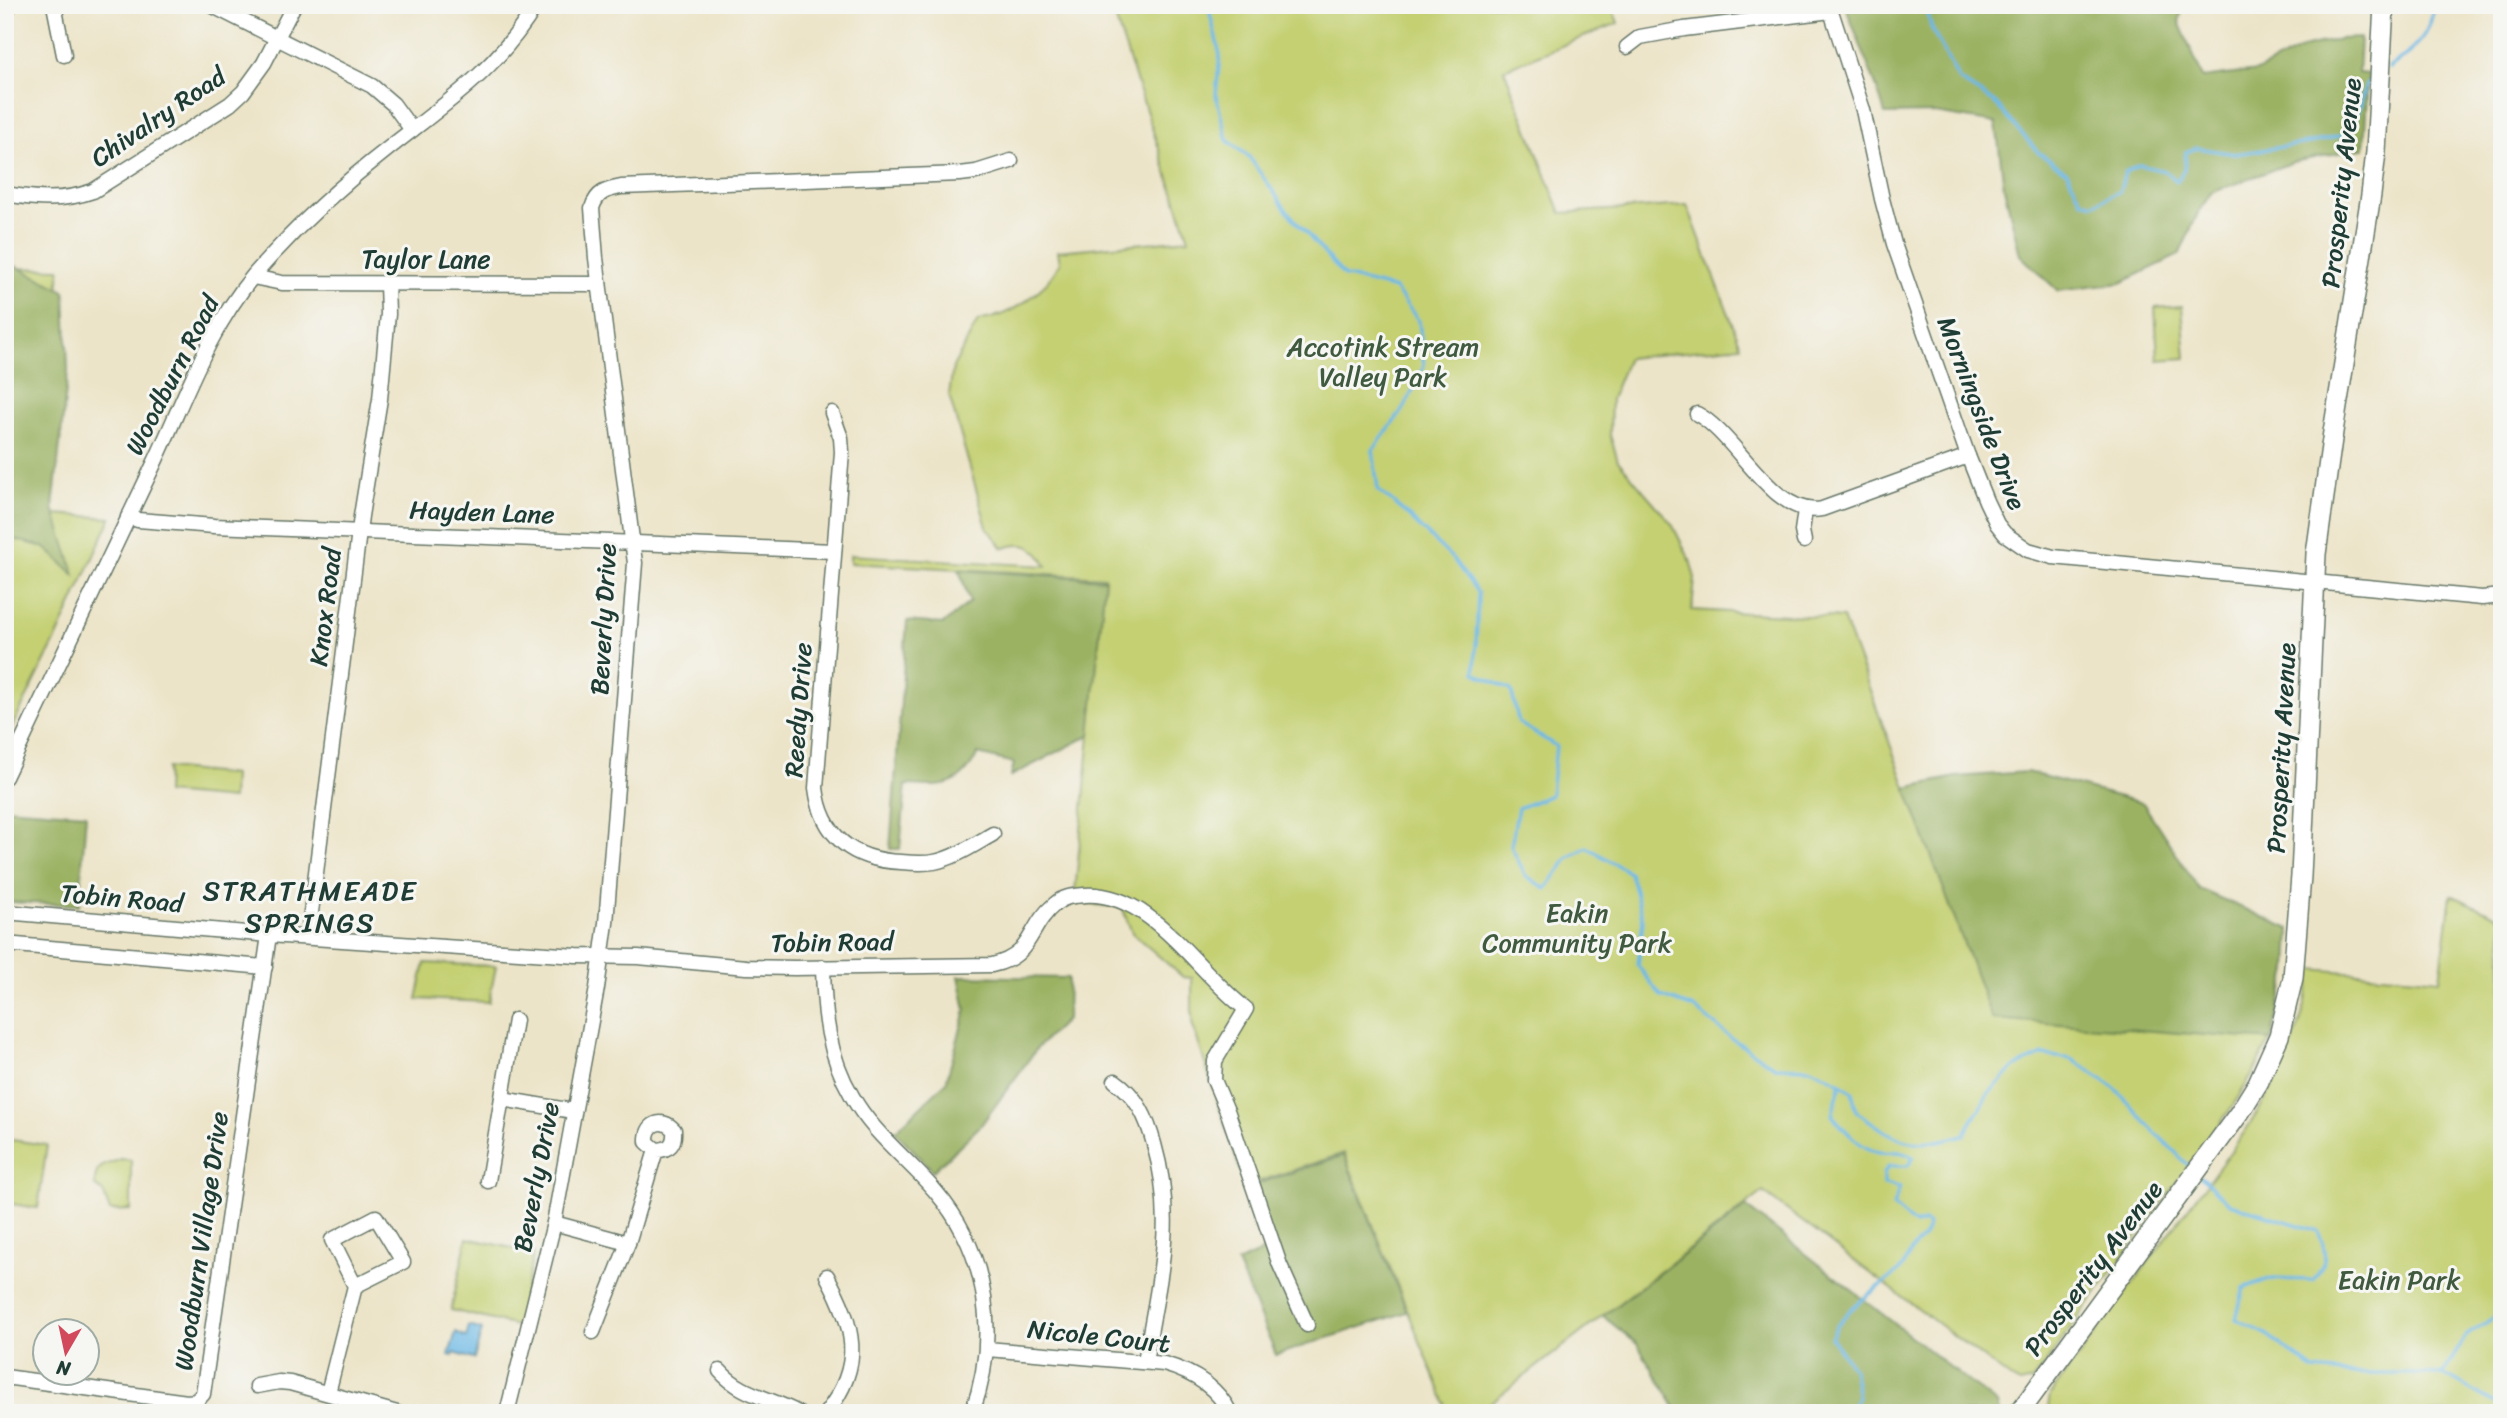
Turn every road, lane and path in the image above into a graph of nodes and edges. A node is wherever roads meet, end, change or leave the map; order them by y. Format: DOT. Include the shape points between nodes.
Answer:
graph roads {
  1 [pos="11,5"];
  2 [pos="54,5"];
  3 [pos="211,5"];
  4 [pos="294,5"];
  5 [pos="536,5"];
  6 [pos="2384,5"];
  7 [pos="5,6"];
  8 [pos="1830,8"];
  9 [pos="277,38"];
  10 [pos="1627,47"];
  11 [pos="64,55"];
  12 [pos="412,130"];
  13 [pos="1011,161"];
  14 [pos="5,194"];
  15 [pos="253,276"];
  16 [pos="387,283"];
  17 [pos="599,284"];
  18 [pos="832,413"];
  19 [pos="1697,414"];
  20 [pos="1968,456"];
  21 [pos="1805,510"];
  22 [pos="128,517"];
  23 [pos="359,531"];
  24 [pos="1804,541"];
  25 [pos="634,542"];
  26 [pos="834,551"];
  27 [pos="2313,583"];
  28 [pos="2502,596"];
  29 [pos="5,777"];
  30 [pos="993,834"];
  31 [pos="5,912"];
  32 [pos="269,935"];
  33 [pos="308,936"];
  34 [pos="5,944"];
  35 [pos="601,957"];
  36 [pos="265,967"];
  37 [pos="823,967"];
  38 [pos="515,1020"];
  39 [pos="1115,1082"];
  40 [pos="502,1100"];
  41 [pos="573,1111"];
  42 [pos="656,1150"];
  43 [pos="488,1181"];
  44 [pos="554,1223"];
  45 [pos="628,1243"];
  46 [pos="827,1276"];
  47 [pos="355,1286"];
  48 [pos="1307,1325"];
  49 [pos="593,1332"];
  50 [pos="987,1349"];
  51 [pos="1145,1362"];
  52 [pos="720,1371"];
  53 [pos="5,1377"];
  54 [pos="257,1386"];
  55 [pos="328,1394"];
  56 [pos="375,1410"];
  57 [pos="397,1413"];
  58 [pos="507,1413"];
  59 [pos="798,1413"];
  60 [pos="826,1413"];
  61 [pos="972,1413"];
  62 [pos="1230,1413"];
  63 [pos="2019,1413"];
  1 -- 7 [label="street"];
  2 -- 11 [label="street"];
  3 -- 9 [label="street"];
  4 -- 9 [label="street, Chivalry Road"];
  5 -- 12 [label="street, Woodburn Road" via="483,72"];
  6 -- 27 [label="main road, Prosperity Avenue" via="2371,195"];
  8 -- 10 [label="street" via="1640,37"];
  8 -- 20 [label="street, Morningside Drive" via="1863,110 1894,244"];
  9 -- 12 [label="street" via="372,86"];
  9 -- 14 [label="street, Chivalry Road" via="254,79 230,104 101,186 61,199"];
  12 -- 15 [label="street, Woodburn Road" via="318,210"];
  13 -- 17 [label="street, Beverly Drive" via="960,174 595,191 592,208"];
  15 -- 16 [label="street, Taylor Lane" via="282,283"];
  15 -- 22 [label="street, Woodburn Road" via="207,348"];
  16 -- 17 [label="street, Taylor Lane"];
  16 -- 23 [label="street, Knox Road" via="380,399"];
  17 -- 25 [label="street, Beverly Drive"];
  18 -- 26 [label="street, Reedy Drive" via="842,452"];
  19 -- 21 [label="street" via="1781,496"];
  20 -- 21 [label="street" via="1822,509"];
  20 -- 27 [label="street, Morningside Drive" via="1997,524 2028,550 2106,564"];
  21 -- 24 [label="street"];
  22 -- 23 [label="street, Hayden Lane" via="202,525"];
  22 -- 29 [label="street, Woodburn Road"];
  23 -- 25 [label="street, Hayden Lane"];
  23 -- 33 [label="street, Knox Road"];
  25 -- 26 [label="street, Hayden Lane"];
  25 -- 35 [label="street, Beverly Drive"];
  26 -- 30 [label="street, Reedy Drive" via="816,788 822,815 845,845 888,862 947,859"];
  27 -- 28 [label="street, Morningside Drive"];
  27 -- 63 [label="main road, Prosperity Avenue" via="2301,876 2293,978 2280,1036 2240,1112"];
  31 -- 32 [label="street, Tobin Road"];
  32 -- 33 [label="street, Tobin Road"];
  32 -- 36 [label="street, Woodburn Village Drive"];
  33 -- 35 [label="street, Tobin Road"];
  34 -- 36 [label="street"];
  35 -- 37 [label="street, Tobin Road"];
  35 -- 41 [label="street, Beverly Drive"];
  36 -- 53 [label="street, Woodburn Village Drive" via="203,1394 187,1402"];
  37 -- 48 [label="street, Tobin Road" via="992,965 1017,955 1060,899 1090,895 1140,909 1246,1009 1215,1061 1214,1080 1280,1265"];
  37 -- 50 [label="street" via="827,1031 841,1075 862,1113 937,1193 963,1233 985,1299"];
  38 -- 40 [label="street"];
  39 -- 51 [label="street" via="1141,1109 1164,1187 1166,1241"];
  40 -- 41 [label="street"];
  40 -- 43 [label="street"];
  41 -- 44 [label="street, Beverly Drive"];
  42 -- 45 [label="street"];
  44 -- 45 [label="street"];
  44 -- 58 [label="street, Beverly Drive"];
  45 -- 49 [label="street"];
  46 -- 60 [label="street" via="849,1322 852,1354 844,1387"];
  47 -- 47 [label="street" via="332,1240 376,1217 403,1262"];
  47 -- 55 [label="street"];
  50 -- 51 [label="street, Nicole Court"];
  50 -- 61 [label="street"];
  51 -- 62 [label="street, Nicole Court" via="1195,1376 1218,1394"];
  52 -- 59 [label="street" via="746,1392"];
  54 -- 55 [label="street" via="279,1382"];
  55 -- 56 [label="street"];
  56 -- 57 [label="street"];
}
